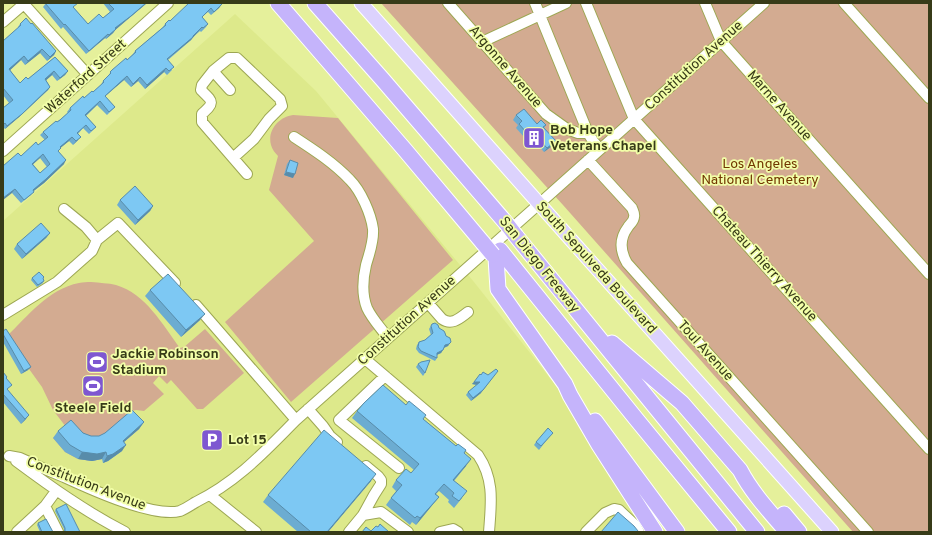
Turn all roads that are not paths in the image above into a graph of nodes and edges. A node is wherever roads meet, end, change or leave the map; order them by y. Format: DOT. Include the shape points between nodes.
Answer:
graph roads {
  1 [pos="24,3"];
  2 [pos="168,3"];
  3 [pos="278,3"];
  4 [pos="290,3"];
  5 [pos="315,3"];
  6 [pos="361,3"];
  7 [pos="448,3"];
  8 [pos="535,3"];
  9 [pos="566,3"];
  10 [pos="586,3"];
  11 [pos="704,3"];
  12 [pos="844,3"];
  13 [pos="761,4"];
  14 [pos="540,15"];
  15 [pos="3,22"];
  16 [pos="482,42"];
  17 [pos="721,42"];
  18 [pos="213,71"];
  19 [pos="88,75"];
  20 [pos="230,90"];
  21 [pos="929,98"];
  22 [pos="634,119"];
  23 [pos="588,133"];
  24 [pos="294,137"];
  25 [pos="3,150"];
  26 [pos="600,150"];
  27 [pos="233,158"];
  28 [pos="588,160"];
  29 [pos="247,174"];
  30 [pos="539,204"];
  31 [pos="64,209"];
  32 [pos="97,240"];
  33 [pos="486,240"];
  34 [pos="496,254"];
  35 [pos="929,274"];
  36 [pos="179,287"];
  37 [pos="190,299"];
  38 [pos="428,303"];
  39 [pos="468,312"];
  40 [pos="3,314"];
  41 [pos="580,316"];
  42 [pos="388,338"];
  43 [pos="365,359"];
  44 [pos="385,376"];
  45 [pos="565,384"];
  46 [pos="308,409"];
  47 [pos="296,420"];
  48 [pos="342,446"];
  49 [pos="929,449"];
  50 [pos="6,455"];
  51 [pos="360,461"];
  52 [pos="399,468"];
  53 [pos="48,470"];
  54 [pos="740,470"];
  55 [pos="43,481"];
  56 [pos="56,491"];
  57 [pos="210,495"];
  58 [pos="45,506"];
  59 [pos="363,515"];
  60 [pos="17,532"];
  61 [pos="58,532"];
  62 [pos="125,532"];
  63 [pos="256,532"];
  64 [pos="349,532"];
  65 [pos="408,532"];
  66 [pos="440,532"];
  67 [pos="458,532"];
  68 [pos="489,532"];
  69 [pos="586,532"];
  70 [pos="639,532"];
  71 [pos="655,532"];
  72 [pos="677,532"];
  73 [pos="718,532"];
  74 [pos="729,532"];
  75 [pos="757,532"];
  76 [pos="787,532"];
  77 [pos="799,532"];
  78 [pos="832,532"];
  79 [pos="868,532"];
  1 -- 15 [label="street"];
  1 -- 19 [label="street"];
  2 -- 19 [label="street, Waterford Street"];
  3 -- 33 [label="highway, San Diego Freeway"];
  4 -- 33 [label="highway" via="467,209"];
  5 -- 41 [label="highway, San Diego Freeway, bridge" via="506,223"];
  6 -- 30 [label="main road, South Sepulveda Boulevard"];
  7 -- 16 [label="street, Argonne Avenue"];
  8 -- 14 [label="street"];
  9 -- 14 [label="street"];
  10 -- 22 [label="street, Chateau Thierry Avenue"];
  11 -- 17 [label="street, Marne Avenue"];
  12 -- 21 [label="street"];
  13 -- 17 [label="street, Constitution Avenue"];
  14 -- 16 [label="street"];
  14 -- 23 [label="street"];
  16 -- 23 [label="street, Argonne Avenue" via="546,114 578,133"];
  17 -- 22 [label="street, Constitution Avenue"];
  17 -- 35 [label="street, Marne Avenue"];
  18 -- 20 [label="street"];
  18 -- 27 [label="street" via="202,85 201,90 211,100 211,104 202,114 202,122"];
  18 -- 27 [label="street" via="229,58 237,58 280,100 282,106 254,139"];
  19 -- 25 [label="street, Waterford Street"];
  22 -- 26 [label="street, Constitution Avenue"];
  22 -- 49 [label="street, Chateau Thierry Avenue"];
  23 -- 26 [label="street"];
  24 -- 42 [label="street" via="317,152 351,181 367,208 373,230 364,282 366,303 369,312"];
  26 -- 28 [label="street, Constitution Avenue"];
  27 -- 29 [label="street"];
  28 -- 30 [label="street, Constitution Avenue"];
  28 -- 79 [label="street, Toul Avenue" via="634,212 634,218 622,240 621,249 627,263"];
  30 -- 38 [label="street, Constitution Avenue"];
  30 -- 78 [label="main road, South Sepulveda Boulevard"];
  31 -- 32 [label="street"];
  32 -- 36 [label="street" via="118,223"];
  32 -- 40 [label="street" via="92,251 57,282"];
  33 -- 34 [label="highway, San Diego Freeway, bridge"];
  34 -- 45 [label="highway" via="498,289"];
  34 -- 73 [label="highway, San Diego Freeway"];
  34 -- 74 [label="highway"];
  37 -- 47 [label="street"];
  38 -- 39 [label="street" via="445,321 456,321"];
  38 -- 42 [label="street, Constitution Avenue"];
  41 -- 54 [label="highway" via="682,403"];
  41 -- 75 [label="highway, San Diego Freeway"];
  42 -- 43 [label="street, Constitution Avenue"];
  43 -- 44 [label="street"];
  43 -- 46 [label="street, Constitution Avenue"];
  44 -- 52 [label="street" via="339,420"];
  44 -- 68 [label="street" via="484,464 492,498"];
  45 -- 71 [label="highway"];
  45 -- 72 [label="highway" via="574,392"];
  46 -- 47 [label="street, Constitution Avenue"];
  46 -- 48 [label="street" via="330,436"];
  47 -- 57 [label="street, Constitution Avenue" via="246,469"];
  50 -- 53 [label="street, Constitution Avenue"];
  50 -- 55 [label="street"];
  51 -- 59 [label="street" via="381,480"];
  53 -- 55 [label="street"];
  53 -- 57 [label="street, Constitution Avenue" via="102,494 150,510 180,511"];
  54 -- 76 [label="highway" via="757,496"];
  54 -- 77 [label="highway" via="750,477"];
  55 -- 56 [label="street"];
  56 -- 58 [label="street"];
  56 -- 62 [label="street"];
  57 -- 63 [label="street"];
  58 -- 60 [label="street"];
  58 -- 61 [label="street"];
  59 -- 64 [label="street"];
  59 -- 65 [label="street" via="381,512"];
  66 -- 67 [label="street" via="453,529"];
  69 -- 70 [label="street" via="614,509 619,510"];
}
